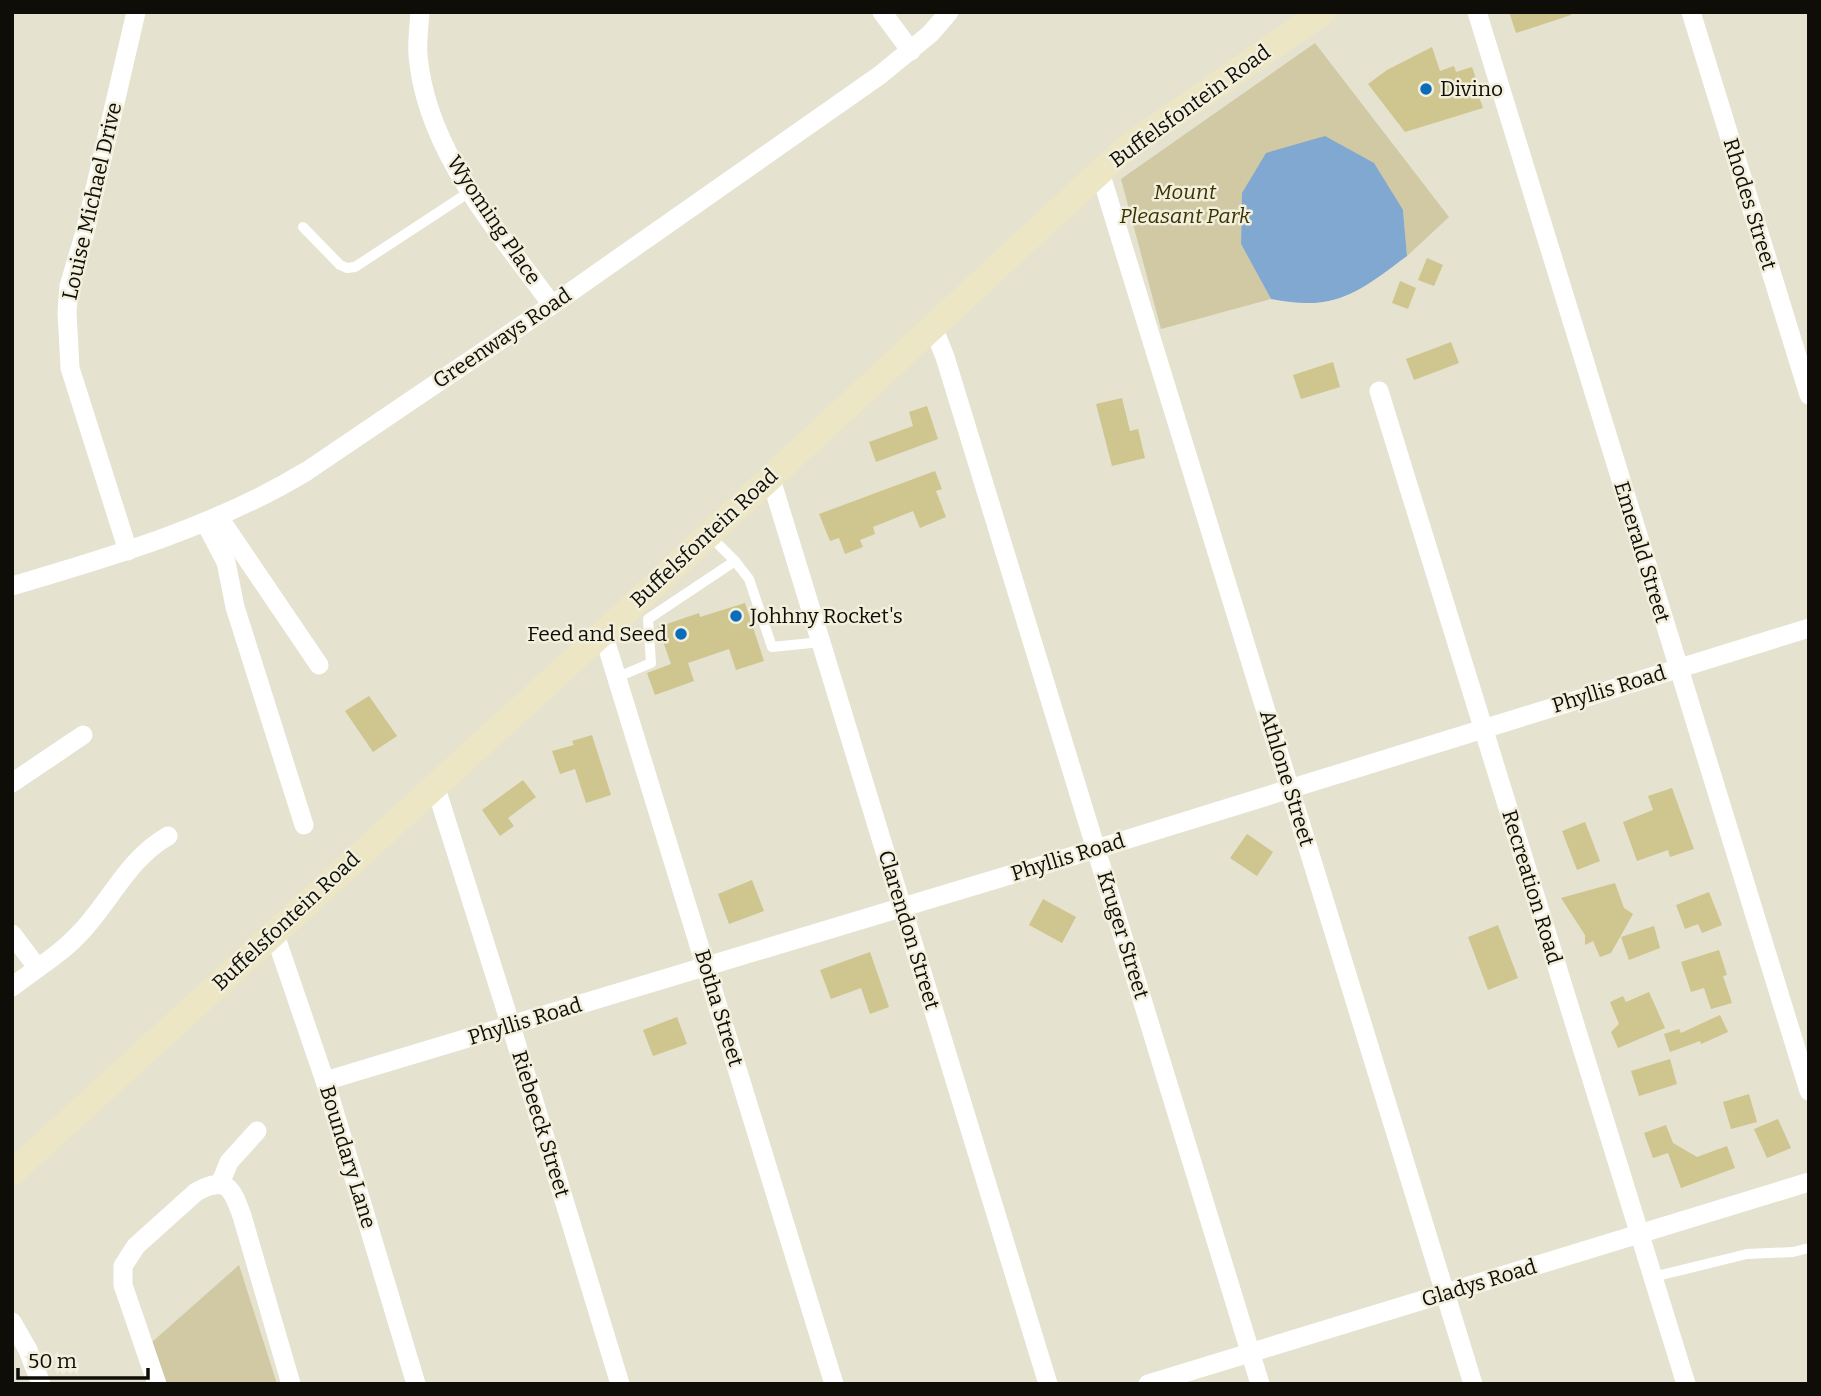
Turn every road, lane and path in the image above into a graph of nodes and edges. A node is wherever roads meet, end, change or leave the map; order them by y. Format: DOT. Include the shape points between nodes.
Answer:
graph roads {
  1 [pos="136,12"];
  2 [pos="420,12"];
  3 [pos="882,12"];
  4 [pos="949,12"];
  5 [pos="1322,12"];
  6 [pos="1476,12"];
  7 [pos="1690,12"];
  8 [pos="911,51"];
  9 [pos="1100,172"];
  10 [pos="471,191"];
  11 [pos="303,227"];
  12 [pos="552,304"];
  13 [pos="933,327"];
  14 [pos="1379,391"];
  15 [pos="1809,395"];
  16 [pos="770,476"];
  17 [pos="212,519"];
  18 [pos="708,534"];
  19 [pos="128,551"];
  20 [pos="735,561"];
  21 [pos="12,586"];
  22 [pos="1809,628"];
  23 [pos="603,633"];
  24 [pos="821,642"];
  25 [pos="319,665"];
  26 [pos="1678,667"];
  27 [pos="618,677"];
  28 [pos="1483,727"];
  29 [pos="83,735"];
  30 [pos="12,783"];
  31 [pos="435,785"];
  32 [pos="1291,789"];
  33 [pos="304,825"];
  34 [pos="168,836"];
  35 [pos="1096,849"];
  36 [pos="902,906"];
  37 [pos="274,932"];
  38 [pos="12,934"];
  39 [pos="37,967"];
  40 [pos="706,967"];
  41 [pos="12,986"];
  42 [pos="511,1026"];
  43 [pos="325,1081"];
  44 [pos="1809,1091"];
  45 [pos="257,1131"];
  46 [pos="12,1173"];
  47 [pos="1809,1182"];
  48 [pos="220,1184"];
  49 [pos="1640,1234"];
  50 [pos="1809,1248"];
  51 [pos="1653,1276"];
  52 [pos="1446,1293"];
  53 [pos="12,1322"];
  54 [pos="1250,1352"];
  55 [pos="41,1384"];
  56 [pos="157,1384"];
  57 [pos="292,1384"];
  58 [pos="416,1384"];
  59 [pos="620,1384"];
  60 [pos="834,1384"];
  61 [pos="1048,1384"];
  62 [pos="1148,1384"];
  63 [pos="1260,1384"];
  64 [pos="1473,1384"];
  65 [pos="1686,1384"];
  1 -- 19 [label="street, Louise Michael Drive" via="69,286 67,312 71,368"];
  2 -- 10 [label="street, Wyoming Place" via="418,54 425,97 438,134"];
  3 -- 8 [label="street"];
  4 -- 8 [label="street, Greenways Road"];
  5 -- 9 [label="main road, Buffelsfontein Road" via="1133,143"];
  6 -- 26 [label="street, Emerald Street"];
  7 -- 15 [label="street, Rhodes Street"];
  8 -- 12 [label="street, Greenways Road"];
  9 -- 13 [label="main road, Buffelsfontein Road"];
  9 -- 32 [label="street, Athlone Street"];
  10 -- 11 [label="lane" via="355,267 340,265"];
  10 -- 12 [label="street, Wyoming Place"];
  12 -- 17 [label="street, Greenways Road" via="307,471"];
  13 -- 16 [label="main road, Buffelsfontein Road"];
  13 -- 35 [label="street, Kruger Street"];
  14 -- 28 [label="street, Recreation Road"];
  16 -- 18 [label="main road, Buffelsfontein Road"];
  16 -- 24 [label="street, Clarendon Street"];
  17 -- 19 [label="street, Greenways Road"];
  17 -- 25 [label="street"];
  17 -- 33 [label="street"];
  18 -- 20 [label="lane"];
  18 -- 23 [label="main road, Buffelsfontein Road"];
  19 -- 21 [label="street, Greenways Road"];
  20 -- 24 [label="lane" via="749,579 772,648"];
  20 -- 27 [label="lane" via="648,619 651,663"];
  22 -- 26 [label="street, Phyllis Road"];
  23 -- 27 [label="street, Botha Street"];
  23 -- 31 [label="main road, Buffelsfontein Road"];
  24 -- 36 [label="street, Clarendon Street"];
  26 -- 28 [label="street, Phyllis Road"];
  26 -- 44 [label="street, Emerald Street"];
  27 -- 40 [label="street, Botha Street"];
  28 -- 32 [label="street, Phyllis Road"];
  28 -- 49 [label="street, Recreation Road"];
  29 -- 30 [label="street"];
  31 -- 37 [label="main road, Buffelsfontein Road"];
  31 -- 42 [label="street, Riebeeck Street"];
  32 -- 35 [label="street, Phyllis Road"];
  32 -- 52 [label="street, Athlone Street"];
  34 -- 39 [label="street" via="140,856 76,937"];
  35 -- 36 [label="street, Phyllis Road"];
  35 -- 54 [label="street, Kruger Street"];
  36 -- 40 [label="street, Phyllis Road"];
  36 -- 61 [label="street, Clarendon Street"];
  37 -- 43 [label="street, Boundary Lane"];
  37 -- 46 [label="main road, Buffelsfontein Road"];
  38 -- 39 [label="street"];
  39 -- 41 [label="street"];
  40 -- 42 [label="street, Phyllis Road"];
  40 -- 60 [label="street, Botha Street"];
  42 -- 43 [label="street, Phyllis Road"];
  42 -- 59 [label="street, Riebeeck Street"];
  43 -- 58 [label="street, Boundary Lane"];
  45 -- 48 [label="street" via="229,1162"];
  47 -- 49 [label="street, Gladys Road"];
  48 -- 56 [label="street" via="196,1192 136,1246 123,1266 122,1285"];
  48 -- 57 [label="street" via="233,1193 242,1216"];
  49 -- 51 [label="street, Recreation Road"];
  49 -- 52 [label="street, Gladys Road"];
  50 -- 51 [label="lane" via="1747,1254"];
  51 -- 65 [label="street, Recreation Road"];
  52 -- 54 [label="street, Gladys Road"];
  52 -- 64 [label="street, Athlone Street"];
  53 -- 55 [label="street"];
  54 -- 62 [label="street, Gladys Road"];
  54 -- 63 [label="street, Kruger Street"];
}
